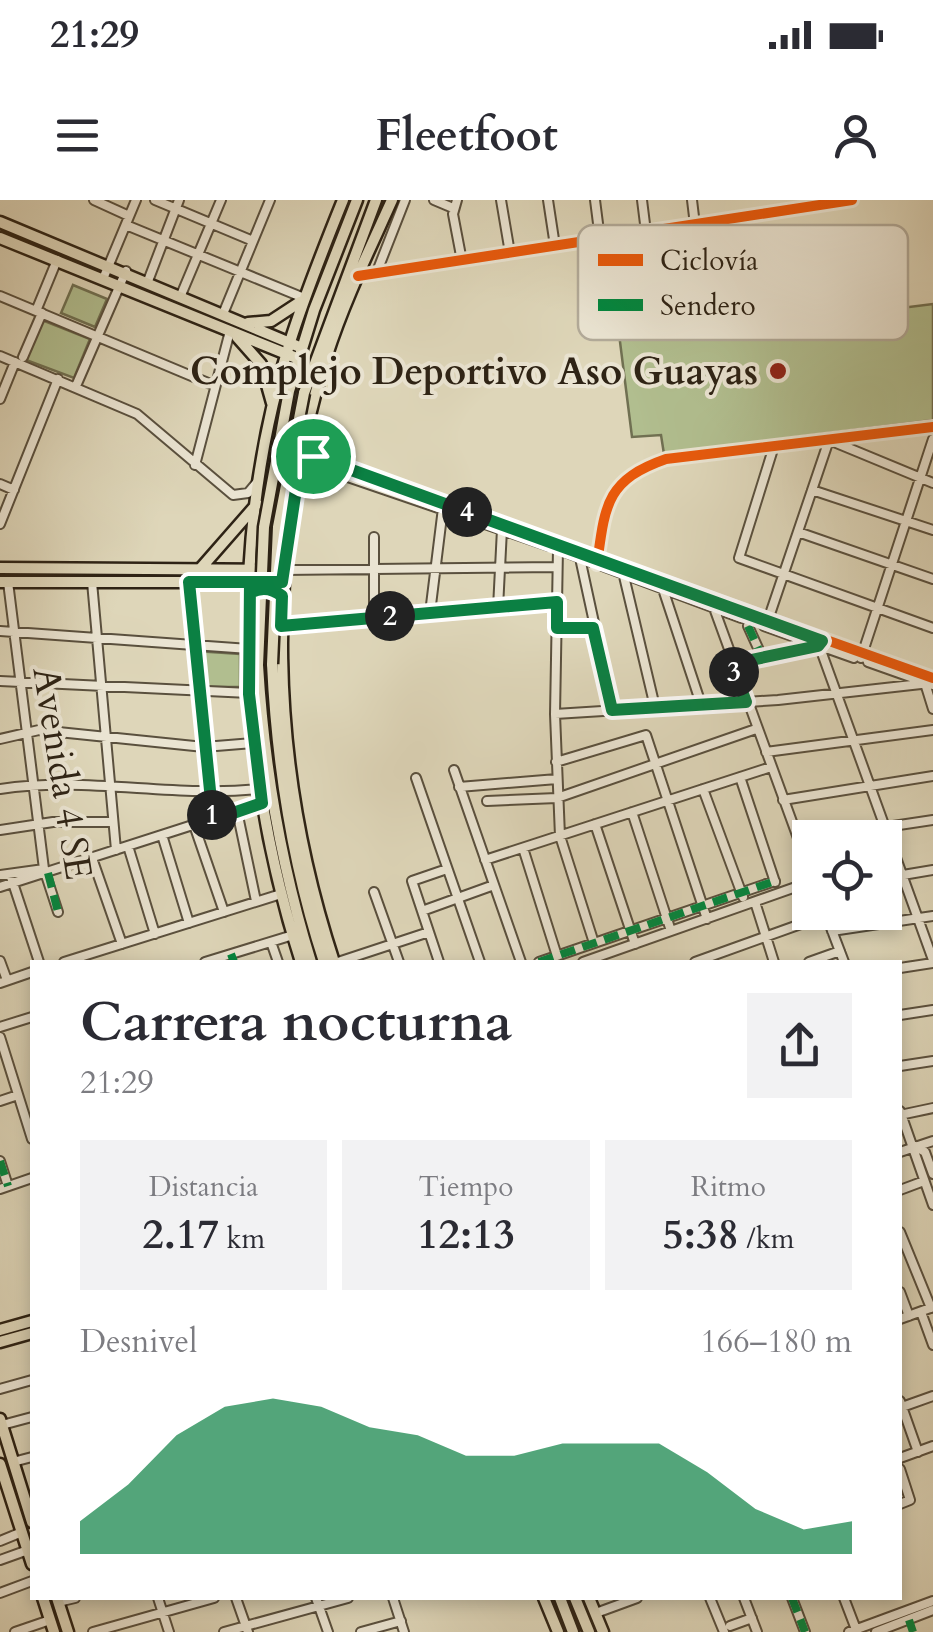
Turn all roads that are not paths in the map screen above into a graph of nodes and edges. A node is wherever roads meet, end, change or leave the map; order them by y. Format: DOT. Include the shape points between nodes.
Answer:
graph roads {
  1 [pos="94,200"];
  2 [pos="136,200"];
  3 [pos="155,200"];
  4 [pos="221,200"];
  5 [pos="270,200"];
  6 [pos="343,200"];
  7 [pos="357,200"];
  8 [pos="376,200"];
  9 [pos="392,200"];
  10 [pos="405,200"];
  11 [pos="434,200"];
  12 [pos="501,200"];
  13 [pos="548,200"];
  14 [pos="594,200"];
  15 [pos="642,200"];
  16 [pos="692,200"];
  17 [pos="852,200"];
  18 [pos="178,204"];
  19 [pos="455,204"];
  20 [pos="788,205"];
  21 [pos="128,220"];
  22 [pos="0,222"];
  23 [pos="212,224"];
  24 [pos="695,224"];
  25 [pos="598,225"];
  26 [pos="645,225"];
  27 [pos="689,225"];
  28 [pos="0,238"];
  29 [pos="163,241"];
  30 [pos="253,241"];
  31 [pos="578,242"];
  32 [pos="555,246"];
  33 [pos="510,253"];
  34 [pos="199,256"];
  35 [pos="57,260"];
  36 [pos="462,261"];
  37 [pos="110,264"];
  38 [pos="126,272"];
  39 [pos="240,273"];
  40 [pos="376,274"];
  41 [pos="358,276"];
  42 [pos="103,279"];
  43 [pos="148,281"];
  44 [pos="119,286"];
  45 [pos="181,294"];
  46 [pos="0,296"];
  47 [pos="304,298"];
  48 [pos="314,310"];
  49 [pos="39,312"];
  50 [pos="223,314"];
  51 [pos="244,323"];
  52 [pos="230,331"];
  53 [pos="97,336"];
  54 [pos="289,344"];
  55 [pos="317,348"];
  56 [pos="301,353"];
  57 [pos="0,356"];
  58 [pos="19,359"];
  59 [pos="58,379"];
  60 [pos="76,386"];
  61 [pos="213,386"];
  62 [pos="0,399"];
  63 [pos="311,408"];
  64 [pos="271,419"];
  65 [pos="933,426"];
  66 [pos="304,436"];
  67 [pos="933,439"];
  68 [pos="829,440"];
  69 [pos="774,446"];
  70 [pos="298,460"];
  71 [pos="196,465"];
  72 [pos="356,476"];
  73 [pos="261,478"];
  74 [pos="918,480"];
  75 [pos="933,483"];
  76 [pos="0,484"];
  77 [pos="14,490"];
  78 [pos="812,490"];
  79 [pos="258,503"];
  80 [pos="444,507"];
  81 [pos="908,522"];
  82 [pos="0,524"];
  83 [pos="502,528"];
  84 [pos="933,530"];
  85 [pos="798,532"];
  86 [pos="518,533"];
  87 [pos="374,537"];
  88 [pos="558,550"];
  89 [pos="253,551"];
  90 [pos="284,554"];
  91 [pos="580,558"];
  92 [pos="597,562"];
  93 [pos="892,564"];
  94 [pos="557,567"];
  95 [pos="0,568"];
  96 [pos="201,568"];
  97 [pos="251,568"];
  98 [pos="498,568"];
  99 [pos="435,569"];
  100 [pos="374,570"];
  101 [pos="623,572"];
  102 [pos="783,574"];
  103 [pos="282,576"];
  104 [pos="933,579"];
  105 [pos="4,582"];
  106 [pos="92,582"];
  107 [pos="189,582"];
  108 [pos="661,585"];
  109 [pos="250,588"];
  110 [pos="282,596"];
  111 [pos="557,602"];
  112 [pos="714,606"];
  113 [pos="498,608"];
  114 [pos="876,609"];
  115 [pos="430,613"];
  116 [pos="374,618"];
  117 [pos="766,624"];
  118 [pos="281,626"];
  119 [pos="748,626"];
  120 [pos="557,628"];
  121 [pos="593,628"];
  122 [pos="933,628"];
  123 [pos="0,631"];
  124 [pos="14,632"];
  125 [pos="97,638"];
  126 [pos="820,644"];
  127 [pos="193,645"];
  128 [pos="249,650"];
  129 [pos="861,658"];
  130 [pos="763,659"];
  131 [pos="732,664"];
  132 [pos="928,680"];
  133 [pos="0,681"];
  134 [pos="20,682"];
  135 [pos="101,686"];
  136 [pos="198,691"];
  137 [pos="249,694"];
  138 [pos="835,694"];
  139 [pos="746,702"];
  140 [pos="701,704"];
  141 [pos="655,707"];
  142 [pos="933,708"];
  143 [pos="612,710"];
  144 [pos="555,714"];
  145 [pos="756,729"];
  146 [pos="933,730"];
  147 [pos="27,733"];
  148 [pos="106,738"];
  149 [pos="0,739"];
  150 [pos="852,740"];
  151 [pos="253,743"];
  152 [pos="204,747"];
  153 [pos="766,752"];
  154 [pos="556,762"];
  155 [pos="654,766"];
  156 [pos="770,767"];
  157 [pos="454,770"];
  158 [pos="933,776"];
  159 [pos="740,777"];
  160 [pos="416,778"];
  161 [pos="557,779"];
  162 [pos="33,784"];
  163 [pos="110,785"];
  164 [pos="870,785"];
  165 [pos="460,786"];
  166 [pos="0,788"];
  167 [pos="259,788"];
  168 [pos="703,789"];
  169 [pos="210,794"];
  170 [pos="557,798"];
  171 [pos="783,800"];
  172 [pos="666,801"];
  173 [pos="487,802"];
  174 [pos="262,803"];
  175 [pos="237,812"];
  176 [pos="632,812"];
  177 [pos="213,820"];
  178 [pos="882,820"];
  179 [pos="933,820"];
  180 [pos="113,822"];
  181 [pos="38,824"];
  182 [pos="596,824"];
  183 [pos="792,824"];
  184 [pos="902,825"];
  185 [pos="194,826"];
  186 [pos="0,830"];
  187 [pos="162,836"];
  188 [pos="560,836"];
  189 [pos="128,846"];
  190 [pos="271,848"];
  191 [pos="523,848"];
  192 [pos="116,850"];
  193 [pos="92,858"];
  194 [pos="486,860"];
  195 [pos="448,869"];
  196 [pos="933,870"];
  197 [pos="46,871"];
  198 [pos="286,874"];
  199 [pos="903,874"];
  200 [pos="8,878"];
  201 [pos="775,881"];
  202 [pos="494,885"];
  203 [pos="0,888"];
  204 [pos="792,888"];
  205 [pos="374,892"];
  206 [pos="742,892"];
  207 [pos="779,893"];
  208 [pos="280,894"];
  209 [pos="458,898"];
  210 [pos="256,901"];
  211 [pos="750,903"];
  212 [pos="702,906"];
  213 [pos="422,910"];
  214 [pos="58,912"];
  215 [pos="224,912"];
  216 [pos="933,916"];
  217 [pos="667,918"];
  218 [pos="919,918"];
  219 [pos="707,919"];
  220 [pos="190,923"];
  221 [pos="792,927"];
  222 [pos="631,930"];
  223 [pos="671,931"];
  224 [pos="832,931"];
  225 [pos="429,932"];
  226 [pos="155,934"];
  227 [pos="292,935"];
  228 [pos="766,937"];
  229 [pos="271,942"];
  230 [pos="594,943"];
  231 [pos="122,944"];
  232 [pos="392,944"];
  233 [pos="635,944"];
  234 [pos="619,950"];
  235 [pos="840,951"];
  236 [pos="557,956"];
  237 [pos="232,958"];
  238 [pos="38,960"];
  239 [pos="70,960"];
  240 [pos="277,960"];
  241 [pos="300,960"];
  242 [pos="310,960"];
  243 [pos="323,960"];
  244 [pos="335,960"];
  245 [pos="342,960"];
  246 [pos="398,960"];
  247 [pos="438,960"];
  248 [pos="479,960"];
  249 [pos="520,960"];
  250 [pos="545,960"];
  251 [pos="589,960"];
  252 [pos="623,960"];
  253 [pos="700,960"];
  254 [pos="773,960"];
  255 [pos="815,960"];
  256 [pos="843,960"];
  257 [pos="0,961"];
  258 [pos="933,962"];
  259 [pos="902,968"];
  260 [pos="30,973"];
  261 [pos="3,982"];
  262 [pos="933,1010"];
  263 [pos="902,1015"];
  264 [pos="30,1018"];
  265 [pos="0,1027"];
  266 [pos="0,1037"];
  267 [pos="933,1061"];
  268 [pos="902,1066"];
  269 [pos="18,1095"];
  270 [pos="0,1101"];
  271 [pos="933,1108"];
  272 [pos="902,1113"];
  273 [pos="902,1117"];
  274 [pos="30,1133"];
  275 [pos="933,1141"];
  276 [pos="916,1146"];
  277 [pos="902,1151"];
  278 [pos="0,1161"];
  279 [pos="933,1174"];
  280 [pos="30,1179"];
  281 [pos="924,1181"];
  282 [pos="4,1187"];
  283 [pos="902,1189"];
  284 [pos="933,1206"];
  285 [pos="902,1237"];
  286 [pos="932,1308"];
  287 [pos="921,1312"];
  288 [pos="905,1318"];
  289 [pos="30,1322"];
  290 [pos="0,1330"];
  291 [pos="30,1334"];
  292 [pos="0,1342"];
  293 [pos="933,1345"];
  294 [pos="30,1381"];
  295 [pos="0,1389"];
  296 [pos="933,1396"];
  297 [pos="902,1404"];
  298 [pos="902,1407"];
  299 [pos="30,1417"];
  300 [pos="1,1422"];
  301 [pos="933,1446"];
  302 [pos="918,1452"];
  303 [pos="902,1457"];
  304 [pos="30,1458"];
  305 [pos="14,1462"];
  306 [pos="0,1466"];
  307 [pos="902,1475"];
  308 [pos="28,1494"];
  309 [pos="6,1503"];
  310 [pos="902,1503"];
  311 [pos="22,1532"];
  312 [pos="0,1541"];
  313 [pos="28,1550"];
  314 [pos="30,1557"];
  315 [pos="0,1560"];
  316 [pos="30,1582"];
  317 [pos="0,1593"];
  318 [pos="44,1600"];
  319 [pos="58,1600"];
  320 [pos="159,1600"];
  321 [pos="207,1600"];
  322 [pos="237,1600"];
  323 [pos="394,1600"];
  324 [pos="545,1600"];
  325 [pos="561,1600"];
  326 [pos="576,1600"];
  327 [pos="590,1600"];
  328 [pos="632,1600"];
  329 [pos="711,1600"];
  330 [pos="745,1600"];
  331 [pos="793,1600"];
  332 [pos="845,1600"];
  333 [pos="933,1601"];
  334 [pos="318,1602"];
  335 [pos="933,1610"];
  336 [pos="162,1612"];
  337 [pos="596,1613"];
  338 [pos="752,1618"];
  339 [pos="50,1620"];
  340 [pos="908,1620"];
  341 [pos="401,1621"];
  342 [pos="246,1629"];
  343 [pos="727,1629"];
  344 [pos="854,1631"];
  345 [pos="15,1632"];
  346 [pos="54,1632"];
  347 [pos="68,1632"];
  348 [pos="93,1632"];
  349 [pos="169,1632"];
  350 [pos="224,1632"];
  351 [pos="328,1632"];
  352 [pos="361,1632"];
  353 [pos="404,1632"];
  354 [pos="558,1632"];
  355 [pos="574,1632"];
  356 [pos="589,1632"];
  357 [pos="603,1632"];
  358 [pos="757,1632"];
  359 [pos="805,1632"];
  360 [pos="876,1632"];
  361 [pos="913,1632"];
  1 -- 21 [label="street"];
  2 -- 21 [label="street"];
  3 -- 18 [label="street"];
  4 -- 23 [label="street"];
  5 -- 30 [label="street"];
  6 -- 47 [label="main road"];
  7 -- 48 [label="main road"];
  8 -- 55 [label="main road"];
  9 -- 41 [label="main road"];
  10 -- 40 [label="street"];
  11 -- 19 [label="street"];
  12 -- 33 [label="street"];
  13 -- 32 [label="street"];
  14 -- 25 [label="street"];
  15 -- 26 [label="street"];
  16 -- 24 [label="street"];
  17 -- 20 [label="street"];
  18 -- 23 [label="street"];
  18 -- 29 [label="street"];
  19 -- 36 [label="street"];
  20 -- 24 [label="street"];
  21 -- 29 [label="street"];
  21 -- 37 [label="street"];
  22 -- 37 [label="main road"];
  23 -- 30 [label="street"];
  23 -- 34 [label="street"];
  24 -- 27 [label="street"];
  28 -- 35 [label="main road"];
  29 -- 34 [label="street"];
  29 -- 43 [label="street"];
  30 -- 39 [label="street"];
  31 -- 32 [label="street"];
  32 -- 33 [label="street"];
  33 -- 36 [label="street"];
  34 -- 39 [label="street"];
  34 -- 45 [label="street"];
  35 -- 42 [label="main road"];
  35 -- 49 [label="street"];
  36 -- 40 [label="street"];
  37 -- 38 [label="main road"];
  37 -- 42 [label="street"];
  38 -- 43 [label="main road"];
  38 -- 44 [label="street"];
  39 -- 47 [label="street"];
  39 -- 50 [label="street"];
  40 -- 41 [label="street"];
  41 -- 63 [label="main road"];
  42 -- 44 [label="main road"];
  43 -- 45 [label="main road"];
  44 -- 52 [label="main road"];
  44 -- 53 [label="street"];
  45 -- 50 [label="main road"];
  46 -- 49 [label="street"];
  47 -- 51 [label="main road" via="284,316"];
  47 -- 54 [label="main road"];
  48 -- 54 [label="main road"];
  48 -- 56 [label="main road"];
  49 -- 53 [label="street"];
  49 -- 58 [label="street"];
  50 -- 51 [label="main road"];
  51 -- 54 [label="main road"];
  52 -- 54 [label="main road"];
  52 -- 61 [label="street"];
  52 -- 64 [label="main road" via="262,364"];
  53 -- 60 [label="street"];
  53 -- 61 [label="street"];
  54 -- 56 [label="main road"];
  54 -- 64 [label="main road"];
  55 -- 63 [label="main road"];
  55 -- 243 [label="main road, bridge" via="278,527 272,664 282,794"];
  56 -- 198 [label="main road, bridge" via="264,527 258,665"];
  57 -- 58 [label="street"];
  58 -- 59 [label="street"];
  58 -- 62 [label="street"];
  59 -- 60 [label="street"];
  59 -- 77 [label="street"];
  60 -- 71 [label="street" via="137,414"];
  61 -- 71 [label="street"];
  63 -- 66 [label="main road"];
  64 -- 73 [label="main road"];
  65 -- 68 [label="street"];
  66 -- 70 [label="main road"];
  66 -- 72 [label="street" via="313,456"];
  67 -- 74 [label="street"];
  68 -- 69 [label="street"];
  68 -- 74 [label="street"];
  68 -- 78 [label="street"];
  69 -- 92 [label="street" via="666,459 624,476 607,510"];
  69 -- 102 [label="street" via="739,558"];
  70 -- 72 [label="street"];
  70 -- 90 [label="main road"];
  71 -- 73 [label="street" via="233,495 248,493"];
  72 -- 80 [label="street"];
  73 -- 79 [label="main road"];
  74 -- 75 [label="street"];
  74 -- 81 [label="street"];
  76 -- 77 [label="street"];
  77 -- 82 [label="street"];
  78 -- 81 [label="street"];
  78 -- 85 [label="street"];
  79 -- 89 [label="main road"];
  79 -- 96 [label="main road"];
  80 -- 83 [label="street"];
  80 -- 99 [label="street"];
  81 -- 84 [label="street"];
  81 -- 93 [label="street"];
  83 -- 86 [label="street"];
  83 -- 98 [label="street"];
  85 -- 93 [label="street"];
  85 -- 102 [label="street"];
  86 -- 88 [label="street"];
  86 -- 92 [label="street"];
  87 -- 100 [label="street"];
  88 -- 91 [label="street"];
  88 -- 94 [label="street"];
  89 -- 90 [label="main road" via="272,558"];
  89 -- 97 [label="main road"];
  90 -- 103 [label="main road"];
  91 -- 92 [label="street"];
  91 -- 121 [label="street"];
  92 -- 101 [label="street"];
  93 -- 104 [label="street"];
  93 -- 114 [label="street"];
  94 -- 98 [label="street"];
  94 -- 111 [label="street"];
  95 -- 96 [label="main road"];
  96 -- 97 [label="main road"];
  97 -- 103 [label="main road"];
  97 -- 109 [label="main road"];
  98 -- 99 [label="street"];
  98 -- 113 [label="street"];
  99 -- 100 [label="street"];
  99 -- 115 [label="street"];
  100 -- 103 [label="street"];
  100 -- 116 [label="street"];
  101 -- 108 [label="street"];
  101 -- 141 [label="street"];
  102 -- 114 [label="street"];
  102 -- 117 [label="street"];
  103 -- 109 [label="main road"];
  103 -- 110 [label="main road"];
  105 -- 106 [label="main road"];
  105 -- 124 [label="street, Avenida 4 SE"];
  106 -- 107 [label="main road"];
  106 -- 125 [label="street"];
  107 -- 109 [label="main road"];
  107 -- 127 [label="street"];
  108 -- 112 [label="street"];
  108 -- 140 [label="street"];
  109 -- 110 [label="main road"];
  109 -- 128 [label="main road"];
  110 -- 118 [label="main road"];
  111 -- 113 [label="street"];
  111 -- 120 [label="street"];
  112 -- 117 [label="street"];
  112 -- 131 [label="street"];
  113 -- 115 [label="street"];
  114 -- 122 [label="street"];
  114 -- 129 [label="street"];
  115 -- 116 [label="street"];
  116 -- 118 [label="street"];
  117 -- 126 [label="street"];
  118 -- 244 [label="main road" via="292,792 318,914"];
  119 -- 130 [label="street"];
  120 -- 121 [label="street"];
  120 -- 144 [label="street"];
  121 -- 143 [label="street"];
  123 -- 124 [label="street"];
  124 -- 125 [label="street"];
  124 -- 134 [label="street, Avenida 4 SE"];
  125 -- 127 [label="street"];
  125 -- 135 [label="street"];
  126 -- 129 [label="street"];
  126 -- 130 [label="street"];
  126 -- 138 [label="street"];
  127 -- 128 [label="street"];
  127 -- 136 [label="street"];
  128 -- 137 [label="main road"];
  129 -- 132 [label="street"];
  130 -- 131 [label="street"];
  131 -- 139 [label="street"];
  132 -- 138 [label="street"];
  132 -- 142 [label="street"];
  133 -- 134 [label="street"];
  134 -- 135 [label="street"];
  134 -- 147 [label="street, Avenida 4 SE"];
  135 -- 136 [label="street"];
  135 -- 148 [label="street"];
  136 -- 137 [label="street"];
  136 -- 152 [label="street"];
  137 -- 151 [label="main road"];
  138 -- 139 [label="street"];
  138 -- 150 [label="street"];
  139 -- 140 [label="street"];
  139 -- 145 [label="street"];
  140 -- 141 [label="street"];
  141 -- 143 [label="street"];
  143 -- 144 [label="street"];
  144 -- 154 [label="street"];
  145 -- 153 [label="street"];
  145 -- 155 [label="street"];
  146 -- 150 [label="street"];
  147 -- 148 [label="street"];
  147 -- 149 [label="street"];
  147 -- 162 [label="street, Avenida 4 SE"];
  148 -- 152 [label="street"];
  148 -- 163 [label="street"];
  150 -- 153 [label="street"];
  150 -- 164 [label="street"];
  151 -- 152 [label="street"];
  151 -- 167 [label="main road"];
  152 -- 169 [label="street"];
  153 -- 156 [label="street"];
  154 -- 155 [label="street" via="646,735"];
  154 -- 161 [label="street"];
  155 -- 170 [label="street"];
  155 -- 172 [label="street"];
  156 -- 159 [label="street"];
  156 -- 171 [label="street"];
  157 -- 165 [label="street"];
  158 -- 164 [label="street"];
  159 -- 168 [label="street"];
  159 -- 201 [label="street"];
  160 -- 195 [label="street"];
  161 -- 165 [label="street"];
  161 -- 170 [label="street"];
  162 -- 163 [label="street"];
  162 -- 166 [label="street"];
  162 -- 181 [label="street, Avenida 4 SE"];
  163 -- 169 [label="street"];
  163 -- 180 [label="street"];
  164 -- 171 [label="street"];
  164 -- 178 [label="street"];
  165 -- 194 [label="street"];
  167 -- 169 [label="street"];
  167 -- 174 [label="main road"];
  168 -- 172 [label="street"];
  168 -- 206 [label="street"];
  169 -- 177 [label="street"];
  170 -- 173 [label="street"];
  170 -- 188 [label="street"];
  171 -- 183 [label="street"];
  172 -- 176 [label="street"];
  172 -- 212 [label="street"];
  174 -- 175 [label="street"];
  174 -- 190 [label="main road"];
  175 -- 177 [label="street"];
  175 -- 210 [label="street"];
  176 -- 182 [label="street"];
  176 -- 217 [label="street"];
  177 -- 185 [label="street"];
  179 -- 184 [label="street"];
  180 -- 181 [label="street"];
  180 -- 192 [label="street"];
  181 -- 186 [label="street"];
  181 -- 197 [label="street, Avenida 4 SE"];
  182 -- 188 [label="street"];
  182 -- 222 [label="street"];
  185 -- 187 [label="street"];
  185 -- 215 [label="street"];
  187 -- 189 [label="street"];
  187 -- 220 [label="street"];
  188 -- 191 [label="street"];
  188 -- 230 [label="street"];
  189 -- 192 [label="street"];
  189 -- 226 [label="street"];
  190 -- 198 [label="main road"];
  190 -- 208 [label="main road"];
  191 -- 194 [label="street"];
  191 -- 236 [label="street"];
  192 -- 193 [label="street"];
  193 -- 197 [label="street"];
  193 -- 231 [label="street"];
  194 -- 202 [label="street"];
  195 -- 209 [label="street"];
  195 -- 213 [label="street" via="412,880"];
  196 -- 199 [label="street"];
  197 -- 200 [label="street"];
  197 -- 214 [label="street, Avenida 4 SE"];
  198 -- 242 [label="main road"];
  199 -- 218 [label="street"];
  200 -- 203 [label="street"];
  200 -- 238 [label="street"];
  201 -- 206 [label="street"];
  201 -- 207 [label="street"];
  202 -- 209 [label="street"];
  202 -- 249 [label="street"];
  204 -- 207 [label="street"];
  205 -- 232 [label="street"];
  206 -- 211 [label="street"];
  206 -- 212 [label="street"];
  207 -- 211 [label="street"];
  208 -- 210 [label="street"];
  208 -- 227 [label="main road"];
  209 -- 213 [label="street"];
  209 -- 248 [label="street"];
  210 -- 215 [label="street"];
  211 -- 219 [label="street"];
  211 -- 228 [label="street"];
  212 -- 217 [label="street"];
  212 -- 219 [label="street"];
  213 -- 225 [label="street"];
  215 -- 220 [label="street"];
  216 -- 218 [label="street"];
  217 -- 222 [label="street"];
  217 -- 223 [label="street"];
  218 -- 224 [label="street"];
  218 -- 258 [label="street"];
  219 -- 223 [label="street"];
  220 -- 226 [label="street"];
  221 -- 228 [label="street"];
  222 -- 230 [label="street"];
  222 -- 233 [label="street"];
  223 -- 233 [label="street"];
  224 -- 235 [label="street"];
  225 -- 232 [label="street"];
  225 -- 247 [label="street"];
  226 -- 231 [label="street"];
  227 -- 229 [label="street"];
  227 -- 241 [label="main road"];
  228 -- 253 [label="street"];
  228 -- 254 [label="street"];
  229 -- 237 [label="street"];
  229 -- 240 [label="street"];
  230 -- 236 [label="street"];
  231 -- 239 [label="street"];
  232 -- 245 [label="street"];
  232 -- 246 [label="street"];
  233 -- 234 [label="street"];
  234 -- 251 [label="street"];
  234 -- 252 [label="street"];
  235 -- 255 [label="street"];
  235 -- 256 [label="street"];
  236 -- 250 [label="street"];
  257 -- 261 [label="street"];
  258 -- 259 [label="street"];
  260 -- 261 [label="street"];
  262 -- 263 [label="street"];
  264 -- 265 [label="street"];
  266 -- 269 [label="street"];
  267 -- 268 [label="street"];
  269 -- 270 [label="street"];
  269 -- 274 [label="street"];
  271 -- 272 [label="street"];
  273 -- 276 [label="street"];
  275 -- 276 [label="street"];
  276 -- 277 [label="street"];
  276 -- 279 [label="street"];
  276 -- 281 [label="street"];
  278 -- 282 [label="street"];
  280 -- 282 [label="street"];
  281 -- 283 [label="street"];
  281 -- 284 [label="street"];
  285 -- 286 [label="street"];
  286 -- 287 [label="street"];
  287 -- 288 [label="street"];
  287 -- 293 [label="street"];
  289 -- 290 [label="main road"];
  291 -- 292 [label="main road"];
  294 -- 295 [label="street"];
  296 -- 297 [label="street"];
  298 -- 302 [label="street"];
  299 -- 300 [label="street"];
  300 -- 305 [label="main road"];
  301 -- 302 [label="street"];
  302 -- 303 [label="street"];
  304 -- 305 [label="street"];
  305 -- 308 [label="main road"];
  306 -- 309 [label="main road"];
  307 -- 310 [label="street" via="910,1500"];
  309 -- 311 [label="main road"];
  311 -- 312 [label="street"];
  311 -- 313 [label="main road"];
  313 -- 314 [label="main road"];
  313 -- 315 [label="street"];
  316 -- 317 [label="street"];
  318 -- 339 [label="main road"];
  319 -- 347 [label="main road"];
  320 -- 336 [label="street"];
  321 -- 336 [label="street"];
  322 -- 342 [label="street"];
  323 -- 341 [label="street"];
  324 -- 354 [label="main road"];
  325 -- 355 [label="main road"];
  326 -- 356 [label="main road"];
  327 -- 337 [label="main road"];
  328 -- 337 [label="street"];
  329 -- 343 [label="street"];
  330 -- 338 [label="street"];
  331 -- 359 [label="street"];
  332 -- 344 [label="street"];
  333 -- 344 [label="street"];
  334 -- 342 [label="street"];
  334 -- 351 [label="street"];
  335 -- 340 [label="street"];
  336 -- 348 [label="street"];
  336 -- 349 [label="street"];
  337 -- 357 [label="main road"];
  338 -- 343 [label="street"];
  338 -- 358 [label="street"];
  339 -- 345 [label="street"];
  339 -- 346 [label="main road"];
  340 -- 360 [label="street"];
  340 -- 361 [label="street"];
  341 -- 352 [label="street"];
  341 -- 353 [label="street"];
  342 -- 350 [label="street"];
}
